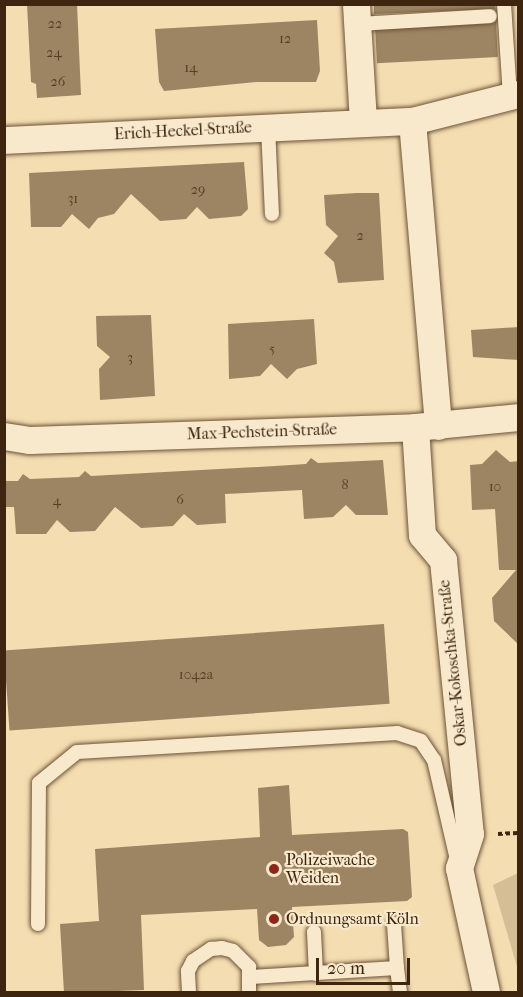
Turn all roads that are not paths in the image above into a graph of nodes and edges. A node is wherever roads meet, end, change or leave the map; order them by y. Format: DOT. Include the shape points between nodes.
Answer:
graph roads {
  1 [pos="504,4"];
  2 [pos="356,14"];
  3 [pos="490,16"];
  4 [pos="514,95"];
  5 [pos="412,121"];
  6 [pos="363,123"];
  7 [pos="268,127"];
  8 [pos="4,140"];
  9 [pos="272,214"];
  10 [pos="519,417"];
  11 [pos="427,427"];
  12 [pos="4,436"];
  13 [pos="459,868"];
  14 [pos="38,924"];
  15 [pos="394,924"];
  16 [pos="314,932"];
  17 [pos="397,968"];
  18 [pos="316,974"];
  19 [pos="251,977"];
  20 [pos="189,993"];
  21 [pos="249,993"];
  22 [pos="400,993"];
  23 [pos="486,993"];
  1 -- 4 [label="lane"];
  2 -- 3 [label="lane"];
  2 -- 6 [label="street"];
  4 -- 5 [label="street, Erich-Heckel-Straße"];
  5 -- 6 [label="street, Erich-Heckel-Straße"];
  5 -- 11 [label="street, Oskar-Kokoschka-Straße"];
  6 -- 7 [label="street, Erich-Heckel-Straße"];
  7 -- 8 [label="street, Erich-Heckel-Straße"];
  7 -- 9 [label="lane"];
  10 -- 11 [label="street, Max-Pechstein-Straße"];
  11 -- 12 [label="street, Max-Pechstein-Straße" via="30,440"];
  11 -- 13 [label="street, Oskar-Kokoschka-Straße" via="422,536 443,560 470,834"];
  13 -- 14 [label="lane" via="434,760 421,741 397,734 77,753 39,783"];
  13 -- 23 [label="street"];
  15 -- 17 [label="lane"];
  16 -- 18 [label="lane"];
  17 -- 18 [label="lane"];
  17 -- 22 [label="lane"];
  18 -- 19 [label="lane"];
  19 -- 20 [label="lane" via="249,967 233,951 211,949 193,961 188,971"];
  19 -- 21 [label="lane"];
}
